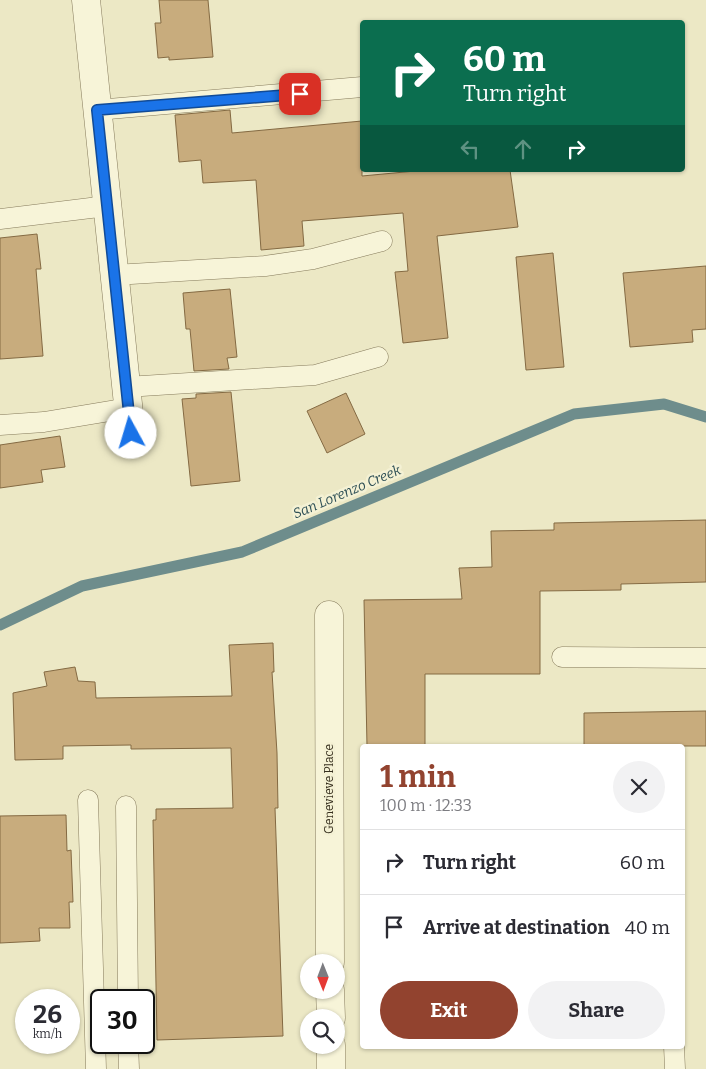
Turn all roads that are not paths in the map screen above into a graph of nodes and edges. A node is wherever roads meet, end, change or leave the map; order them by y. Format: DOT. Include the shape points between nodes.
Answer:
graph roads {
  1 [pos="86,0"];
  2 [pos="360,87"];
  3 [pos="97,110"];
  4 [pos="108,206"];
  5 [pos="0,219"];
  6 [pos="382,241"];
  7 [pos="114,275"];
  8 [pos="378,358"];
  9 [pos="128,409"];
  10 [pos="0,425"];
  11 [pos="329,615"];
  12 [pos="562,657"];
  13 [pos="706,658"];
  14 [pos="88,800"];
  15 [pos="126,806"];
  16 [pos="330,954"];
  17 [pos="128,989"];
  18 [pos="674,1049"];
  19 [pos="128,1054"];
  20 [pos="331,1054"];
  21 [pos="96,1069"];
  22 [pos="129,1069"];
  23 [pos="331,1069"];
  24 [pos="675,1069"];
  1 -- 3 [label="street"];
  2 -- 3 [label="lane"];
  3 -- 4 [label="street"];
  4 -- 5 [label="lane"];
  4 -- 7 [label="street"];
  6 -- 7 [label="lane" via="314,259 265,266"];
  7 -- 9 [label="street"];
  8 -- 9 [label="lane" via="315,375"];
  9 -- 10 [label="lane"];
  11 -- 16 [label="street, Genevieve Place"];
  12 -- 13 [label="lane"];
  14 -- 21 [label="lane"];
  15 -- 17 [label="lane"];
  18 -- 24 [label="lane"];
  19 -- 22 [label="lane"];
  20 -- 23 [label="street"];
}
